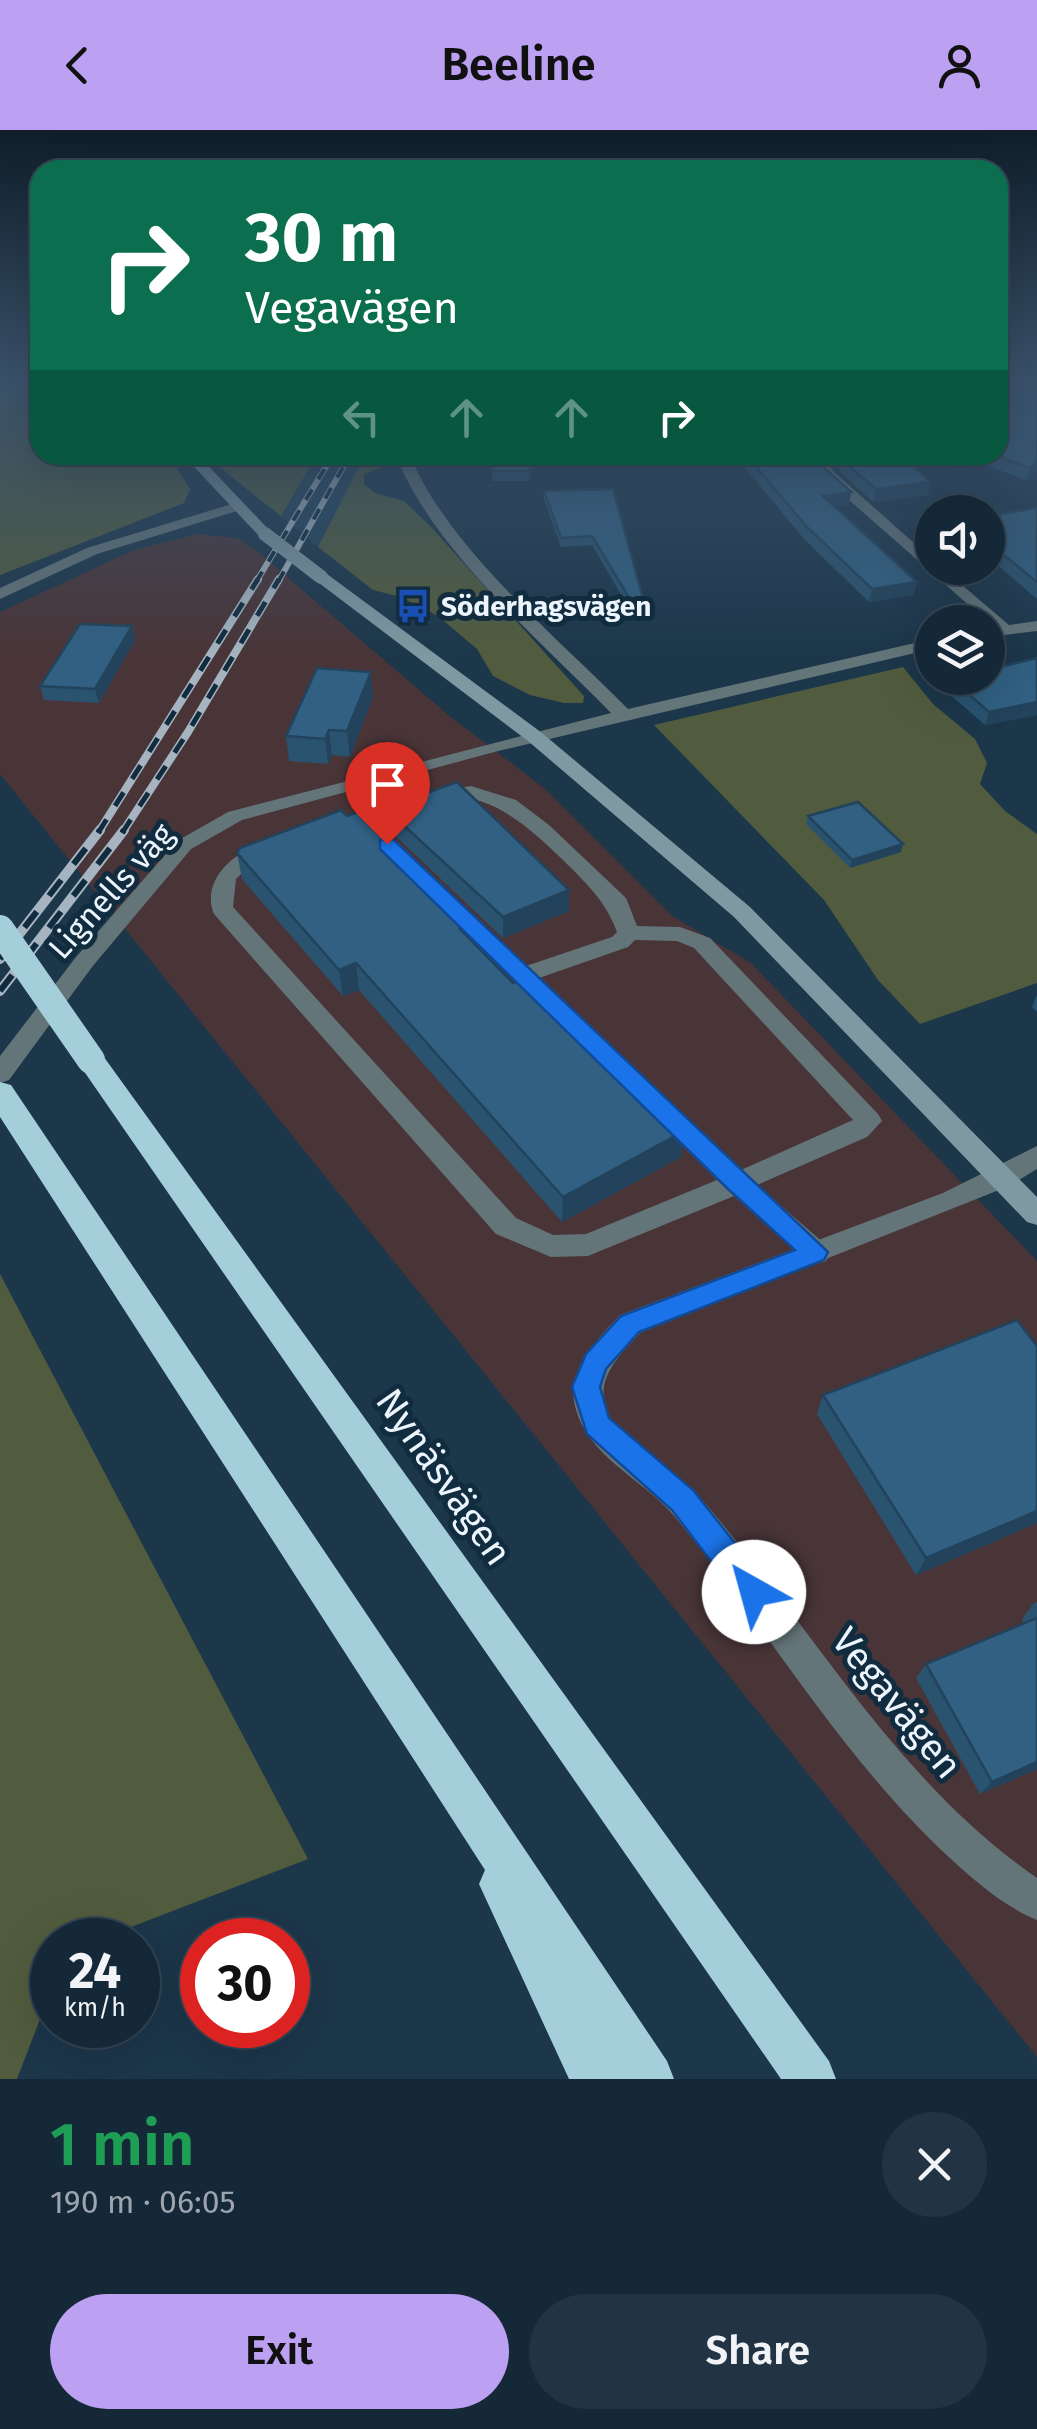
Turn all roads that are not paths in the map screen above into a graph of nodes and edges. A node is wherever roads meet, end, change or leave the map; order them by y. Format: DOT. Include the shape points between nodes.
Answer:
graph roads {
  1 [pos="207,474"];
  2 [pos="407,474"];
  3 [pos="828,474"];
  4 [pos="236,506"];
  5 [pos="915,551"];
  6 [pos="954,585"];
  7 [pos="0,594"];
  8 [pos="1037,626"];
  9 [pos="1006,631"];
  10 [pos="915,648"];
  11 [pos="624,715"];
  12 [pos="535,737"];
  13 [pos="400,771"];
  14 [pos="417,797"];
  15 [pos="441,897"];
  16 [pos="0,928"];
  17 [pos="630,933"];
  18 [pos="522,976"];
  19 [pos="565,1017"];
  20 [pos="0,1074"];
  21 [pos="0,1093"];
  22 [pos="651,1100"];
  23 [pos="1037,1156"];
  24 [pos="1000,1179"];
  25 [pos="736,1182"];
  26 [pos="1037,1214"];
  27 [pos="816,1252"];
  28 [pos="453,1782"];
  29 [pos="1037,1901"];
  30 [pos="595,2079"];
  31 [pos="649,2079"];
  32 [pos="811,2079"];
  1 -- 4 [label="street"];
  2 -- 11 [label="street" via="434,516"];
  3 -- 5 [label="street"];
  4 -- 7 [label="street" via="92,550"];
  4 -- 12 [label="street, bridge"];
  6 -- 9 [label="street"];
  8 -- 9 [label="street"];
  10 -- 11 [label="street"];
  11 -- 12 [label="street"];
  12 -- 13 [label="street, Lignells väg"];
  12 -- 24 [label="street" via="742,912"];
  13 -- 14 [label="street"];
  13 -- 20 [label="street, Lignells väg" via="235,816 184,846"];
  14 -- 17 [label="street" via="472,792 516,809 618,903"];
  14 -- 25 [label="street" via="367,825 238,862 219,890 222,909 506,1226 551,1246 588,1245"];
  15 -- 18 [label="street"];
  16 -- 32 [label="highway, Nynäsvägen, bridge"];
  17 -- 18 [label="street"];
  17 -- 25 [label="street" via="680,934 702,943 869,1121"];
  18 -- 19 [label="street"];
  21 -- 28 [label="highway"];
  22 -- 25 [label="street"];
  23 -- 24 [label="street, Vegavägen"];
  24 -- 26 [label="street"];
  24 -- 27 [label="street, Vegavägen"];
  25 -- 27 [label="street"];
  27 -- 29 [label="street, Vegavägen" via="630,1324 595,1362 586,1387 597,1425 682,1500 896,1776 994,1875"];
  28 -- 30 [label="highway"];
  28 -- 31 [label="highway"];
}
